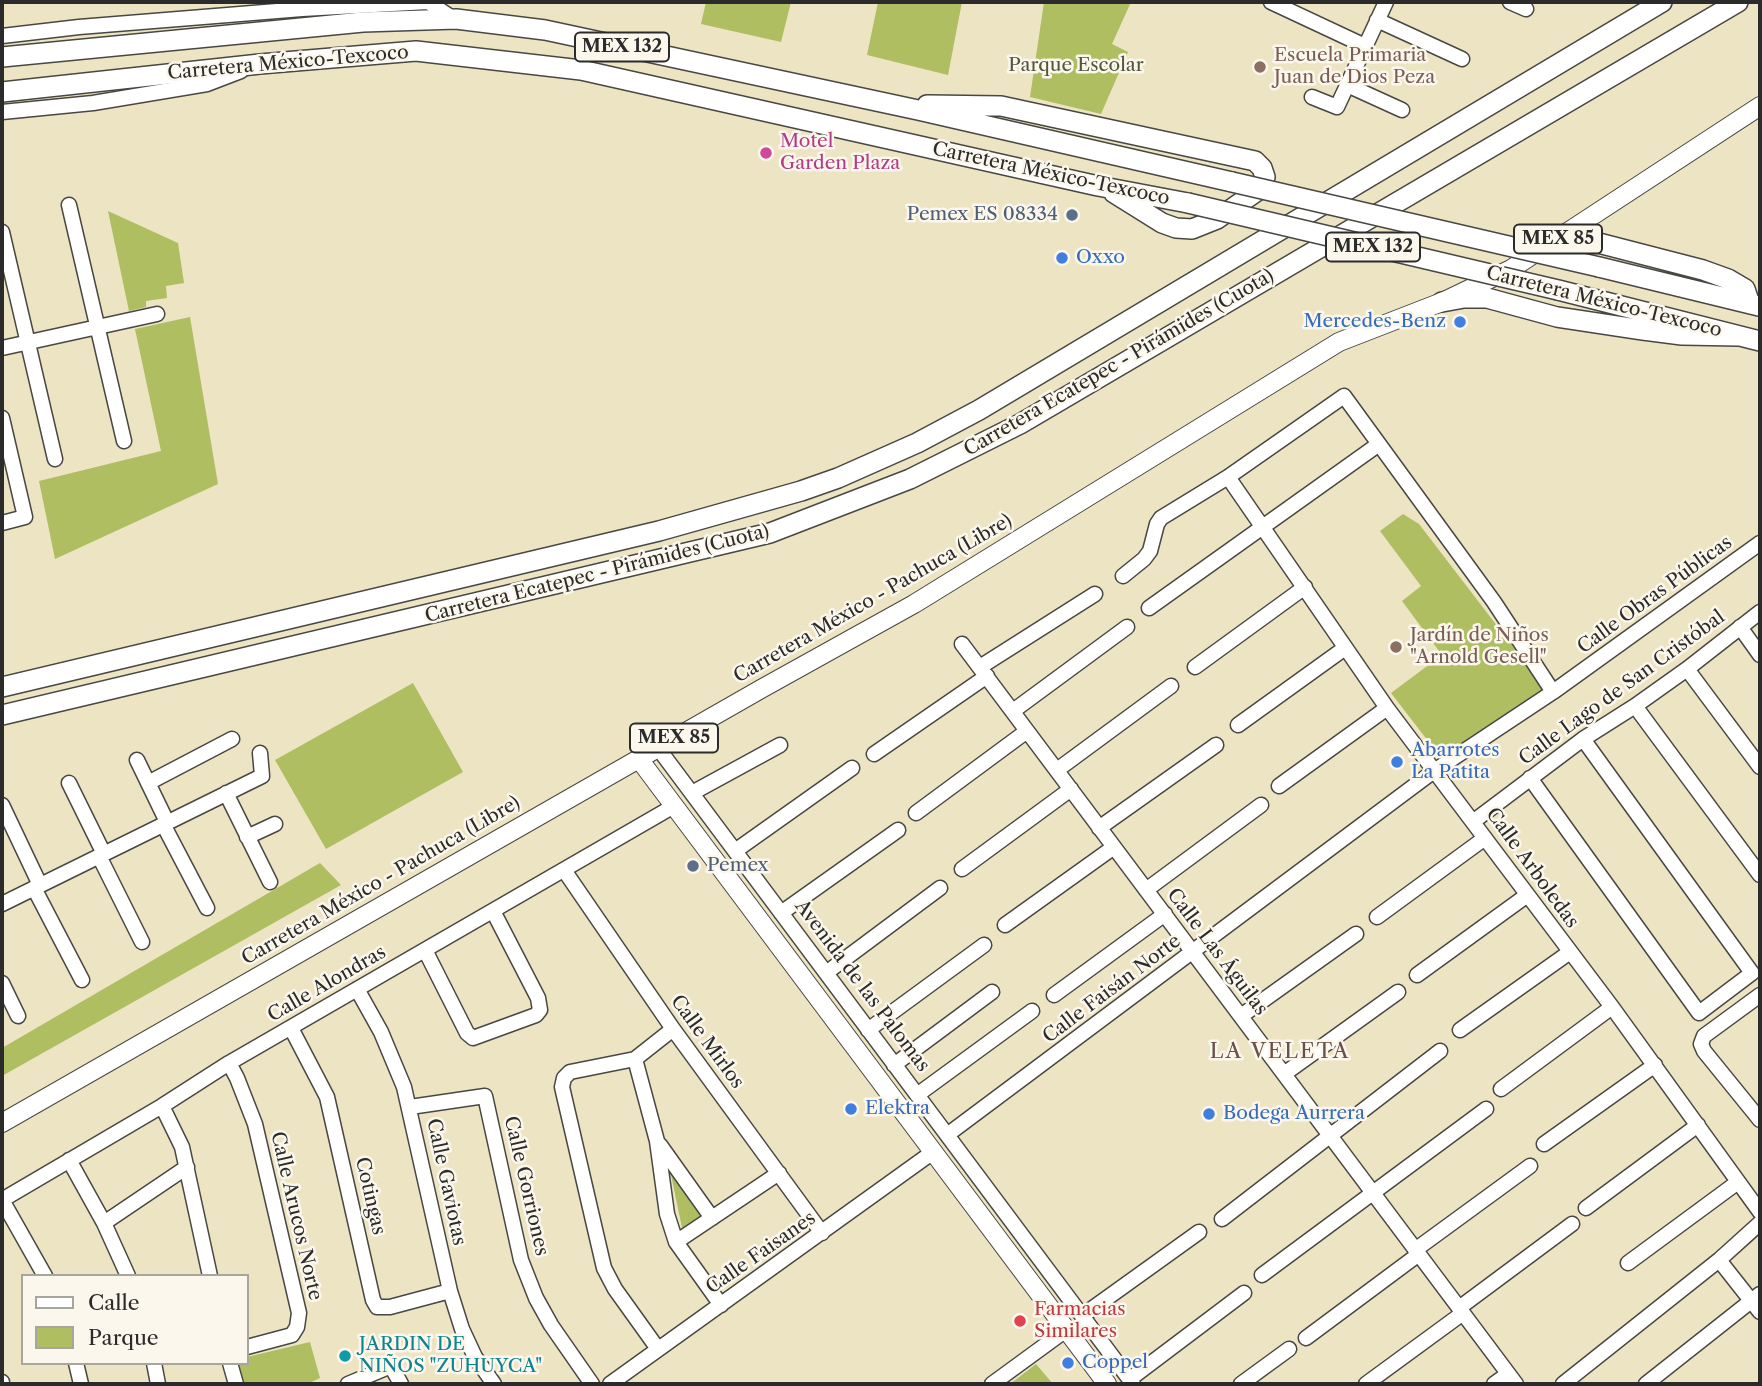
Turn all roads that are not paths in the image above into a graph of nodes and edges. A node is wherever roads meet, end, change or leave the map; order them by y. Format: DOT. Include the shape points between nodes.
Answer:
graph roads {
  1 [pos="428,2"];
  2 [pos="1271,2"];
  3 [pos="1386,2"];
  4 [pos="1510,2"];
  5 [pos="1662,2"];
  6 [pos="1738,2"];
  7 [pos="305,5"];
  8 [pos="1296,7"];
  9 [pos="1526,9"];
  10 [pos="456,19"];
  11 [pos="1377,20"];
  12 [pos="2,36"];
  13 [pos="1365,46"];
  14 [pos="2,57"];
  15 [pos="1462,60"];
  16 [pos="261,64"];
  17 [pos="1348,85"];
  18 [pos="2,92"];
  19 [pos="1312,97"];
  20 [pos="1760,106"];
  21 [pos="901,107"];
  22 [pos="1402,110"];
  23 [pos="2,112"];
  24 [pos="1104,187"];
  25 [pos="69,205"];
  26 [pos="2,232"];
  27 [pos="1568,233"];
  28 [pos="1442,302"];
  29 [pos="1755,305"];
  30 [pos="157,314"];
  31 [pos="97,327"];
  32 [pos="1739,336"];
  33 [pos="1760,341"];
  34 [pos="28,342"];
  35 [pos="2,348"];
  36 [pos="2,418"];
  37 [pos="124,441"];
  38 [pos="1379,444"];
  39 [pos="55,460"];
  40 [pos="7,465"];
  41 [pos="1228,477"];
  42 [pos="2,523"];
  43 [pos="1267,524"];
  44 [pos="1760,543"];
  45 [pos="1123,576"];
  46 [pos="1305,587"];
  47 [pos="1095,594"];
  48 [pos="1149,608"];
  49 [pos="1760,612"];
  50 [pos="1127,627"];
  51 [pos="1740,627"];
  52 [pos="962,644"];
  53 [pos="1345,648"];
  54 [pos="1760,655"];
  55 [pos="1195,667"];
  56 [pos="1687,669"];
  57 [pos="983,672"];
  58 [pos="1171,686"];
  59 [pos="2,687"];
  60 [pos="1553,692"];
  61 [pos="1635,706"];
  62 [pos="1387,708"];
  63 [pos="1013,711"];
  64 [pos="2,715"];
  65 [pos="1238,725"];
  66 [pos="1027,731"];
  67 [pos="232,739"];
  68 [pos="1583,739"];
  69 [pos="780,745"];
  70 [pos="1216,745"];
  71 [pos="658,748"];
  72 [pos="260,753"];
  73 [pos="874,754"];
  74 [pos="639,759"];
  75 [pos="137,760"];
  76 [pos="1760,767"];
  77 [pos="852,768"];
  78 [pos="1056,770"];
  79 [pos="1434,771"];
  80 [pos="1530,778"];
  81 [pos="69,783"];
  82 [pos="148,783"];
  83 [pos="1279,786"];
  84 [pos="1070,789"];
  85 [pos="226,793"];
  86 [pos="692,793"];
  87 [pos="2,805"];
  88 [pos="1261,805"];
  89 [pos="674,806"];
  90 [pos="916,813"];
  91 [pos="1474,821"];
  92 [pos="165,823"];
  93 [pos="275,824"];
  94 [pos="1100,828"];
  95 [pos="898,830"];
  96 [pos="247,837"];
  97 [pos="1485,838"];
  98 [pos="1114,847"];
  99 [pos="735,851"];
  100 [pos="101,855"];
  101 [pos="962,869"];
  102 [pos="564,870"];
  103 [pos="1760,875"];
  104 [pos="270,882"];
  105 [pos="37,887"];
  106 [pos="940,888"];
  107 [pos="1146,890"];
  108 [pos="1526,896"];
  109 [pos="2,904"];
  110 [pos="206,908"];
  111 [pos="493,911"];
  112 [pos="781,913"];
  113 [pos="1165,914"];
  114 [pos="1377,917"];
  115 [pos="1005,925"];
  116 [pos="1356,934"];
  117 [pos="142,942"];
  118 [pos="984,945"];
  119 [pos="425,950"];
  120 [pos="1570,952"];
  121 [pos="1193,953"];
  122 [pos="826,973"];
  123 [pos="1418,975"];
  124 [pos="82,980"];
  125 [pos="2,983"];
  126 [pos="357,989"];
  127 [pos="992,992"];
  128 [pos="1398,992"];
  129 [pos="1054,995"];
  130 [pos="1760,996"];
  131 [pos="1612,1007"];
  132 [pos="1032,1011"];
  133 [pos="18,1016"];
  134 [pos="1241,1016"];
  135 [pos="290,1028"];
  136 [pos="673,1029"];
  137 [pos="868,1030"];
  138 [pos="1460,1030"];
  139 [pos="1440,1051"];
  140 [pos="635,1059"];
  141 [pos="229,1063"];
  142 [pos="894,1065"];
  143 [pos="1655,1065"];
  144 [pos="1284,1074"];
  145 [pos="1501,1089"];
  146 [pos="917,1095"];
  147 [pos="162,1106"];
  148 [pos="410,1107"];
  149 [pos="1486,1109"];
  150 [pos="1760,1120"];
  151 [pos="2,1124"];
  152 [pos="1698,1125"];
  153 [pos="947,1135"];
  154 [pos="1332,1135"];
  155 [pos="657,1141"];
  156 [pos="1544,1144"];
  157 [pos="933,1152"];
  158 [pos="69,1160"];
  159 [pos="1530,1166"];
  160 [pos="187,1167"];
  161 [pos="779,1173"];
  162 [pos="1738,1182"];
  163 [pos="1373,1193"];
  164 [pos="2,1200"];
  165 [pos="1586,1208"];
  166 [pos="1760,1212"];
  167 [pos="712,1218"];
  168 [pos="1222,1219"];
  169 [pos="104,1223"];
  170 [pos="1760,1223"];
  171 [pos="1572,1224"];
  172 [pos="1199,1232"];
  173 [pos="822,1233"];
  174 [pos="676,1242"];
  175 [pos="1417,1252"];
  176 [pos="1719,1260"];
  177 [pos="1628,1263"];
  178 [pos="44,1274"];
  179 [pos="127,1274"];
  180 [pos="211,1274"];
  181 [pos="1262,1275"];
  182 [pos="450,1291"];
  183 [pos="1244,1293"];
  184 [pos="1757,1302"];
  185 [pos="721,1305"];
  186 [pos="1461,1311"];
  187 [pos="1082,1317"];
  188 [pos="1066,1329"];
  189 [pos="1306,1338"];
  190 [pos="248,1347"];
  191 [pos="658,1349"];
  192 [pos="1289,1349"];
  193 [pos="76,1365"];
  194 [pos="154,1365"];
  195 [pos="231,1365"];
  196 [pos="1512,1379"];
  197 [pos="1131,1382"];
  198 [pos="81,1384"];
  199 [pos="158,1384"];
  200 [pos="236,1384"];
  201 [pos="348,1384"];
  202 [pos="401,1384"];
  203 [pos="494,1384"];
  204 [pos="592,1384"];
  205 [pos="610,1384"];
  206 [pos="992,1384"];
  207 [pos="1107,1384"];
  208 [pos="1241,1384"];
  209 [pos="1366,1384"];
  210 [pos="1493,1384"];
  211 [pos="1563,1384"];
  212 [pos="1646,1384"];
  1 -- 7 [label="street"];
  1 -- 10 [label="street"];
  2 -- 8 [label="street"];
  3 -- 11 [label="street"];
  4 -- 9 [label="street"];
  5 -- 59 [label="highway, Carretera Ecatepec - Pirámides (Cuota)" via="979,411 838,478 659,531"];
  6 -- 64 [label="highway, Carretera Ecatepec - Pirámides (Cuota)" via="1020,424 911,479 770,533"];
  7 -- 12 [label="street"];
  8 -- 13 [label="street"];
  10 -- 14 [label="highway, Carretera México-Texcoco / MEX 132" via="182,37"];
  10 -- 21 [label="highway, Carretera México-Texcoco / MEX 132" via="545,30"];
  11 -- 13 [label="street"];
  11 -- 15 [label="street"];
  13 -- 17 [label="street"];
  16 -- 18 [label="highway, Carretera México-Texcoco / MEX 132"];
  16 -- 23 [label="street" via="206,84"];
  16 -- 24 [label="highway, Carretera México-Texcoco / MEX 132" via="416,51 581,70"];
  17 -- 19 [label="street" via="1337,107"];
  17 -- 22 [label="street"];
  20 -- 27 [label="main road, Carretera México - Pachuca (Libre) / MEX 85"];
  21 -- 24 [label="highway" via="1001,106 1250,160 1259,164 1265,177 1260,189 1217,219 1192,229 1162,223"];
  21 -- 29 [label="highway, Carretera México-Texcoco / MEX 132, bridge"];
  24 -- 32 [label="highway, Carretera México-Texcoco / MEX 132, bridge"];
  25 -- 31 [label="street"];
  26 -- 34 [label="street"];
  27 -- 28 [label="main road, Carretera México - Pachuca (Libre) / MEX 85" via="1511,269"];
  27 -- 29 [label="highway" via="1728,279 1745,289"];
  28 -- 32 [label="highway" via="1487,298 1557,317 1643,330"];
  28 -- 71 [label="main road, Carretera México - Pachuca (Libre) / MEX 85" via="1339,342 914,604"];
  30 -- 31 [label="street"];
  31 -- 34 [label="street"];
  31 -- 37 [label="street"];
  32 -- 33 [label="highway, Carretera México-Texcoco / MEX 132"];
  34 -- 35 [label="street"];
  34 -- 39 [label="street"];
  36 -- 40 [label="street"];
  38 -- 41 [label="street" via="1344,397"];
  38 -- 43 [label="street"];
  38 -- 60 [label="street"];
  40 -- 42 [label="street" via="25,517"];
  41 -- 43 [label="street, Calle Arboledas"];
  41 -- 45 [label="street" via="1161,518 1150,551"];
  43 -- 46 [label="street, Calle Arboledas"];
  43 -- 48 [label="street"];
  44 -- 60 [label="street, Calle Obras Públicas"];
  46 -- 53 [label="street, Calle Arboledas"];
  46 -- 55 [label="street"];
  47 -- 57 [label="street"];
  49 -- 51 [label="street, Calle Lago de San Cristóbal"];
  50 -- 63 [label="street"];
  51 -- 54 [label="street"];
  51 -- 56 [label="street, Calle Lago de San Cristóbal"];
  52 -- 57 [label="street, Calle Las Águilas"];
  53 -- 62 [label="street, Calle Arboledas"];
  53 -- 65 [label="street"];
  56 -- 61 [label="street, Calle Lago de San Cristóbal"];
  56 -- 76 [label="street"];
  57 -- 63 [label="street, Calle Las Águilas"];
  57 -- 73 [label="street"];
  58 -- 78 [label="street"];
  60 -- 79 [label="street, Calle Obras Públicas"];
  61 -- 68 [label="street, Calle Lago de San Cristóbal"];
  61 -- 103 [label="street"];
  62 -- 79 [label="street, Calle Arboledas"];
  62 -- 83 [label="street"];
  63 -- 66 [label="street, Calle Las Águilas"];
  66 -- 78 [label="street, Calle Las Águilas"];
  66 -- 90 [label="street"];
  67 -- 82 [label="street"];
  68 -- 80 [label="street, Calle Lago de San Cristóbal"];
  68 -- 80 [label="street" via="1752,973 1699,1013"];
  69 -- 86 [label="street"];
  70 -- 94 [label="street"];
  71 -- 74 [label="main road, Carretera México - Pachuca (Libre) / MEX 85"];
  71 -- 86 [label="street, Avenida de las Palomas"];
  72 -- 85 [label="street" via="262,776"];
  74 -- 89 [label="main road"];
  74 -- 151 [label="main road, Carretera México - Pachuca (Libre) / MEX 85"];
  75 -- 82 [label="street"];
  77 -- 99 [label="street"];
  78 -- 84 [label="street, Calle Las Águilas"];
  79 -- 91 [label="street, Calle Arboledas"];
  79 -- 121 [label="street, Calle Faisán Norte"];
  80 -- 91 [label="street, Calle Lago de San Cristóbal"];
  81 -- 100 [label="street"];
  82 -- 92 [label="street"];
  84 -- 94 [label="street, Calle Las Águilas"];
  84 -- 101 [label="street"];
  85 -- 92 [label="street"];
  85 -- 96 [label="street"];
  86 -- 99 [label="street, Avenida de las Palomas"];
  87 -- 105 [label="street"];
  88 -- 107 [label="street"];
  89 -- 102 [label="street, Calle Alondras"];
  89 -- 157 [label="main road"];
  91 -- 97 [label="street, Calle Arboledas"];
  92 -- 100 [label="street"];
  92 -- 110 [label="street"];
  93 -- 96 [label="street"];
  94 -- 98 [label="street, Calle Las Águilas"];
  95 -- 112 [label="street"];
  96 -- 104 [label="street"];
  97 -- 108 [label="street, Calle Arboledas"];
  97 -- 114 [label="street"];
  98 -- 107 [label="street, Calle Las Águilas"];
  98 -- 115 [label="street"];
  99 -- 112 [label="street, Avenida de las Palomas"];
  100 -- 105 [label="street"];
  100 -- 117 [label="street"];
  102 -- 111 [label="street, Calle Alondras"];
  102 -- 136 [label="street, Calle Mirlos"];
  105 -- 109 [label="street"];
  105 -- 124 [label="street"];
  106 -- 122 [label="street"];
  107 -- 113 [label="street, Calle Las Águilas"];
  108 -- 120 [label="street, Calle Arboledas"];
  108 -- 123 [label="street"];
  111 -- 119 [label="street, Calle Alondras"];
  111 -- 119 [label="street" via="538,998 536,1015 473,1038"];
  112 -- 122 [label="street, Avenida de las Palomas"];
  113 -- 121 [label="street, Calle Las Águilas"];
  113 -- 129 [label="street"];
  116 -- 134 [label="street"];
  118 -- 137 [label="street"];
  119 -- 126 [label="street, Calle Alondras"];
  120 -- 131 [label="street, Calle Arboledas"];
  120 -- 138 [label="street"];
  121 -- 134 [label="street, Calle Las Águilas"];
  121 -- 153 [label="street, Calle Faisán Norte"];
  122 -- 137 [label="street, Avenida de las Palomas"];
  125 -- 133 [label="street"];
  126 -- 135 [label="street, Calle Alondras"];
  126 -- 148 [label="street, Calle Gaviotas" via="393,1056"];
  127 -- 142 [label="street"];
  128 -- 144 [label="street"];
  130 -- 150 [label="street" via="1704,1036 1701,1044"];
  131 -- 143 [label="street, Calle Arboledas"];
  131 -- 145 [label="street"];
  132 -- 146 [label="street"];
  134 -- 144 [label="street, Calle Las Águilas"];
  135 -- 141 [label="street, Calle Alondras"];
  135 -- 182 [label="street, Cotingas" via="327,1097 377,1307"];
  136 -- 140 [label="street"];
  136 -- 161 [label="street, Calle Mirlos"];
  137 -- 142 [label="street, Avenida de las Palomas"];
  139 -- 154 [label="street"];
  140 -- 155 [label="street"];
  140 -- 191 [label="street" via="570,1072 562,1087 604,1268"];
  141 -- 147 [label="street, Calle Alondras"];
  141 -- 190 [label="street, Calle Arucos Norte" via="255,1124 299,1313 292,1335"];
  142 -- 146 [label="street, Avenida de las Palomas"];
  143 -- 152 [label="street, Calle Arboledas"];
  143 -- 156 [label="street"];
  144 -- 154 [label="street, Calle Las Águilas"];
  146 -- 153 [label="street, Avenida de las Palomas"];
  147 -- 158 [label="street, Calle Alondras"];
  147 -- 160 [label="street"];
  148 -- 182 [label="street, Calle Gaviotas"];
  148 -- 204 [label="street, Calle Gorriones" via="485,1096 521,1260 551,1325"];
  149 -- 163 [label="street"];
  152 -- 162 [label="street, Calle Arboledas"];
  152 -- 165 [label="street"];
  153 -- 187 [label="street, Avenida de las Palomas"];
  154 -- 163 [label="street, Calle Las Águilas"];
  154 -- 168 [label="street"];
  155 -- 167 [label="street"];
  155 -- 174 [label="street" via="667,1214"];
  157 -- 173 [label="street, Calle Faisanes"];
  157 -- 188 [label="main road"];
  158 -- 164 [label="street, Calle Alondras"];
  158 -- 169 [label="street"];
  159 -- 175 [label="street"];
  160 -- 169 [label="street"];
  160 -- 180 [label="street"];
  161 -- 167 [label="street"];
  161 -- 173 [label="street, Calle Mirlos"];
  162 -- 166 [label="street, Calle Arboledas"];
  162 -- 177 [label="street"];
  163 -- 175 [label="street, Calle Las Águilas"];
  163 -- 181 [label="street"];
  164 -- 178 [label="street"];
  167 -- 174 [label="street"];
  169 -- 179 [label="street"];
  170 -- 176 [label="street"];
  171 -- 186 [label="street"];
  172 -- 187 [label="street"];
  173 -- 185 [label="street, Calle Faisanes"];
  174 -- 185 [label="street"];
  175 -- 186 [label="street, Calle Las Águilas"];
  175 -- 189 [label="street"];
  176 -- 184 [label="street"];
  176 -- 211 [label="street"];
  182 -- 203 [label="street, Calle Gaviotas" via="475,1357"];
  183 -- 197 [label="street"];
  184 -- 212 [label="street"];
  185 -- 191 [label="street, Calle Faisanes"];
  186 -- 196 [label="street, Calle Las Águilas"];
  186 -- 209 [label="street"];
  187 -- 197 [label="street, Avenida de las Palomas"];
  188 -- 206 [label="street"];
  188 -- 207 [label="main road"];
  191 -- 205 [label="street, Calle Faisanes"];
  192 -- 208 [label="street"];
  193 -- 198 [label="street"];
  194 -- 199 [label="street"];
  195 -- 200 [label="street"];
  196 -- 210 [label="street"];
  201 -- 202 [label="street" via="391,1366"];
}
